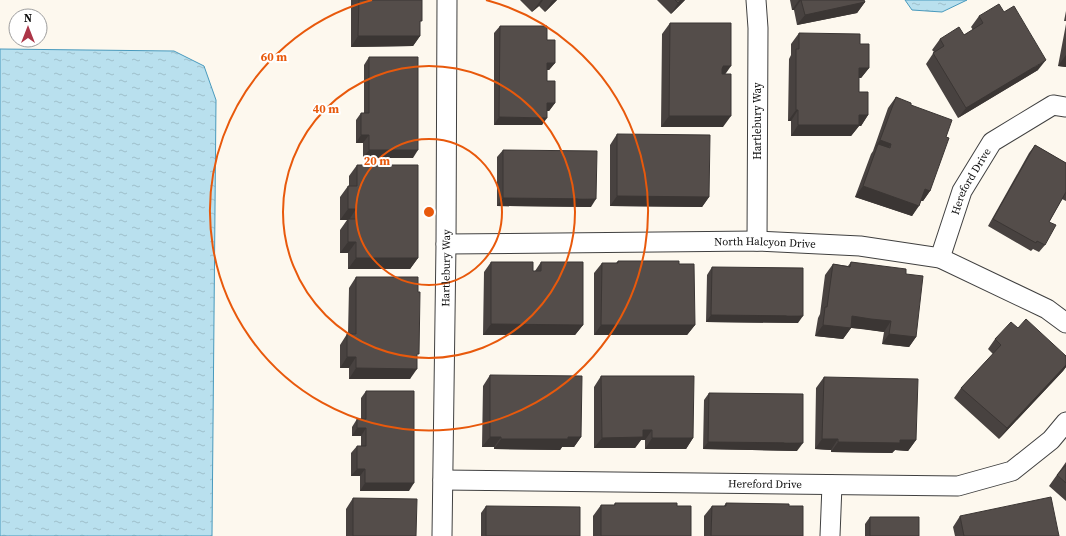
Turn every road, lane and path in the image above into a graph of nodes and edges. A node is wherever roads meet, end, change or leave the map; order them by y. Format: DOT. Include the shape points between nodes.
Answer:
graph roads {
  1 [pos="447,0"];
  2 [pos="756,0"];
  3 [pos="1066,107"];
  4 [pos="757,242"];
  5 [pos="446,244"];
  6 [pos="940,258"];
  7 [pos="1066,323"];
  8 [pos="1066,422"];
  9 [pos="442,480"];
  10 [pos="832,485"];
  11 [pos="442,536"];
  12 [pos="830,536"];
  1 -- 5 [label="street, Hartlebury Way"];
  2 -- 4 [label="street, Hartlebury Way"];
  3 -- 6 [label="street, Hereford Drive" via="1053,105 992,142 962,191"];
  4 -- 5 [label="street, North Halcyon Drive"];
  4 -- 6 [label="street, North Halcyon Drive" via="860,246"];
  5 -- 9 [label="street, Hartlebury Way"];
  6 -- 7 [label="street, North Halcyon Drive" via="1047,309"];
  8 -- 10 [label="street, Hereford Drive" via="1051,440 1012,471 958,486"];
  9 -- 10 [label="street, Hereford Drive"];
  9 -- 11 [label="street, Hartlebury Way"];
  10 -- 12 [label="street"];
}
